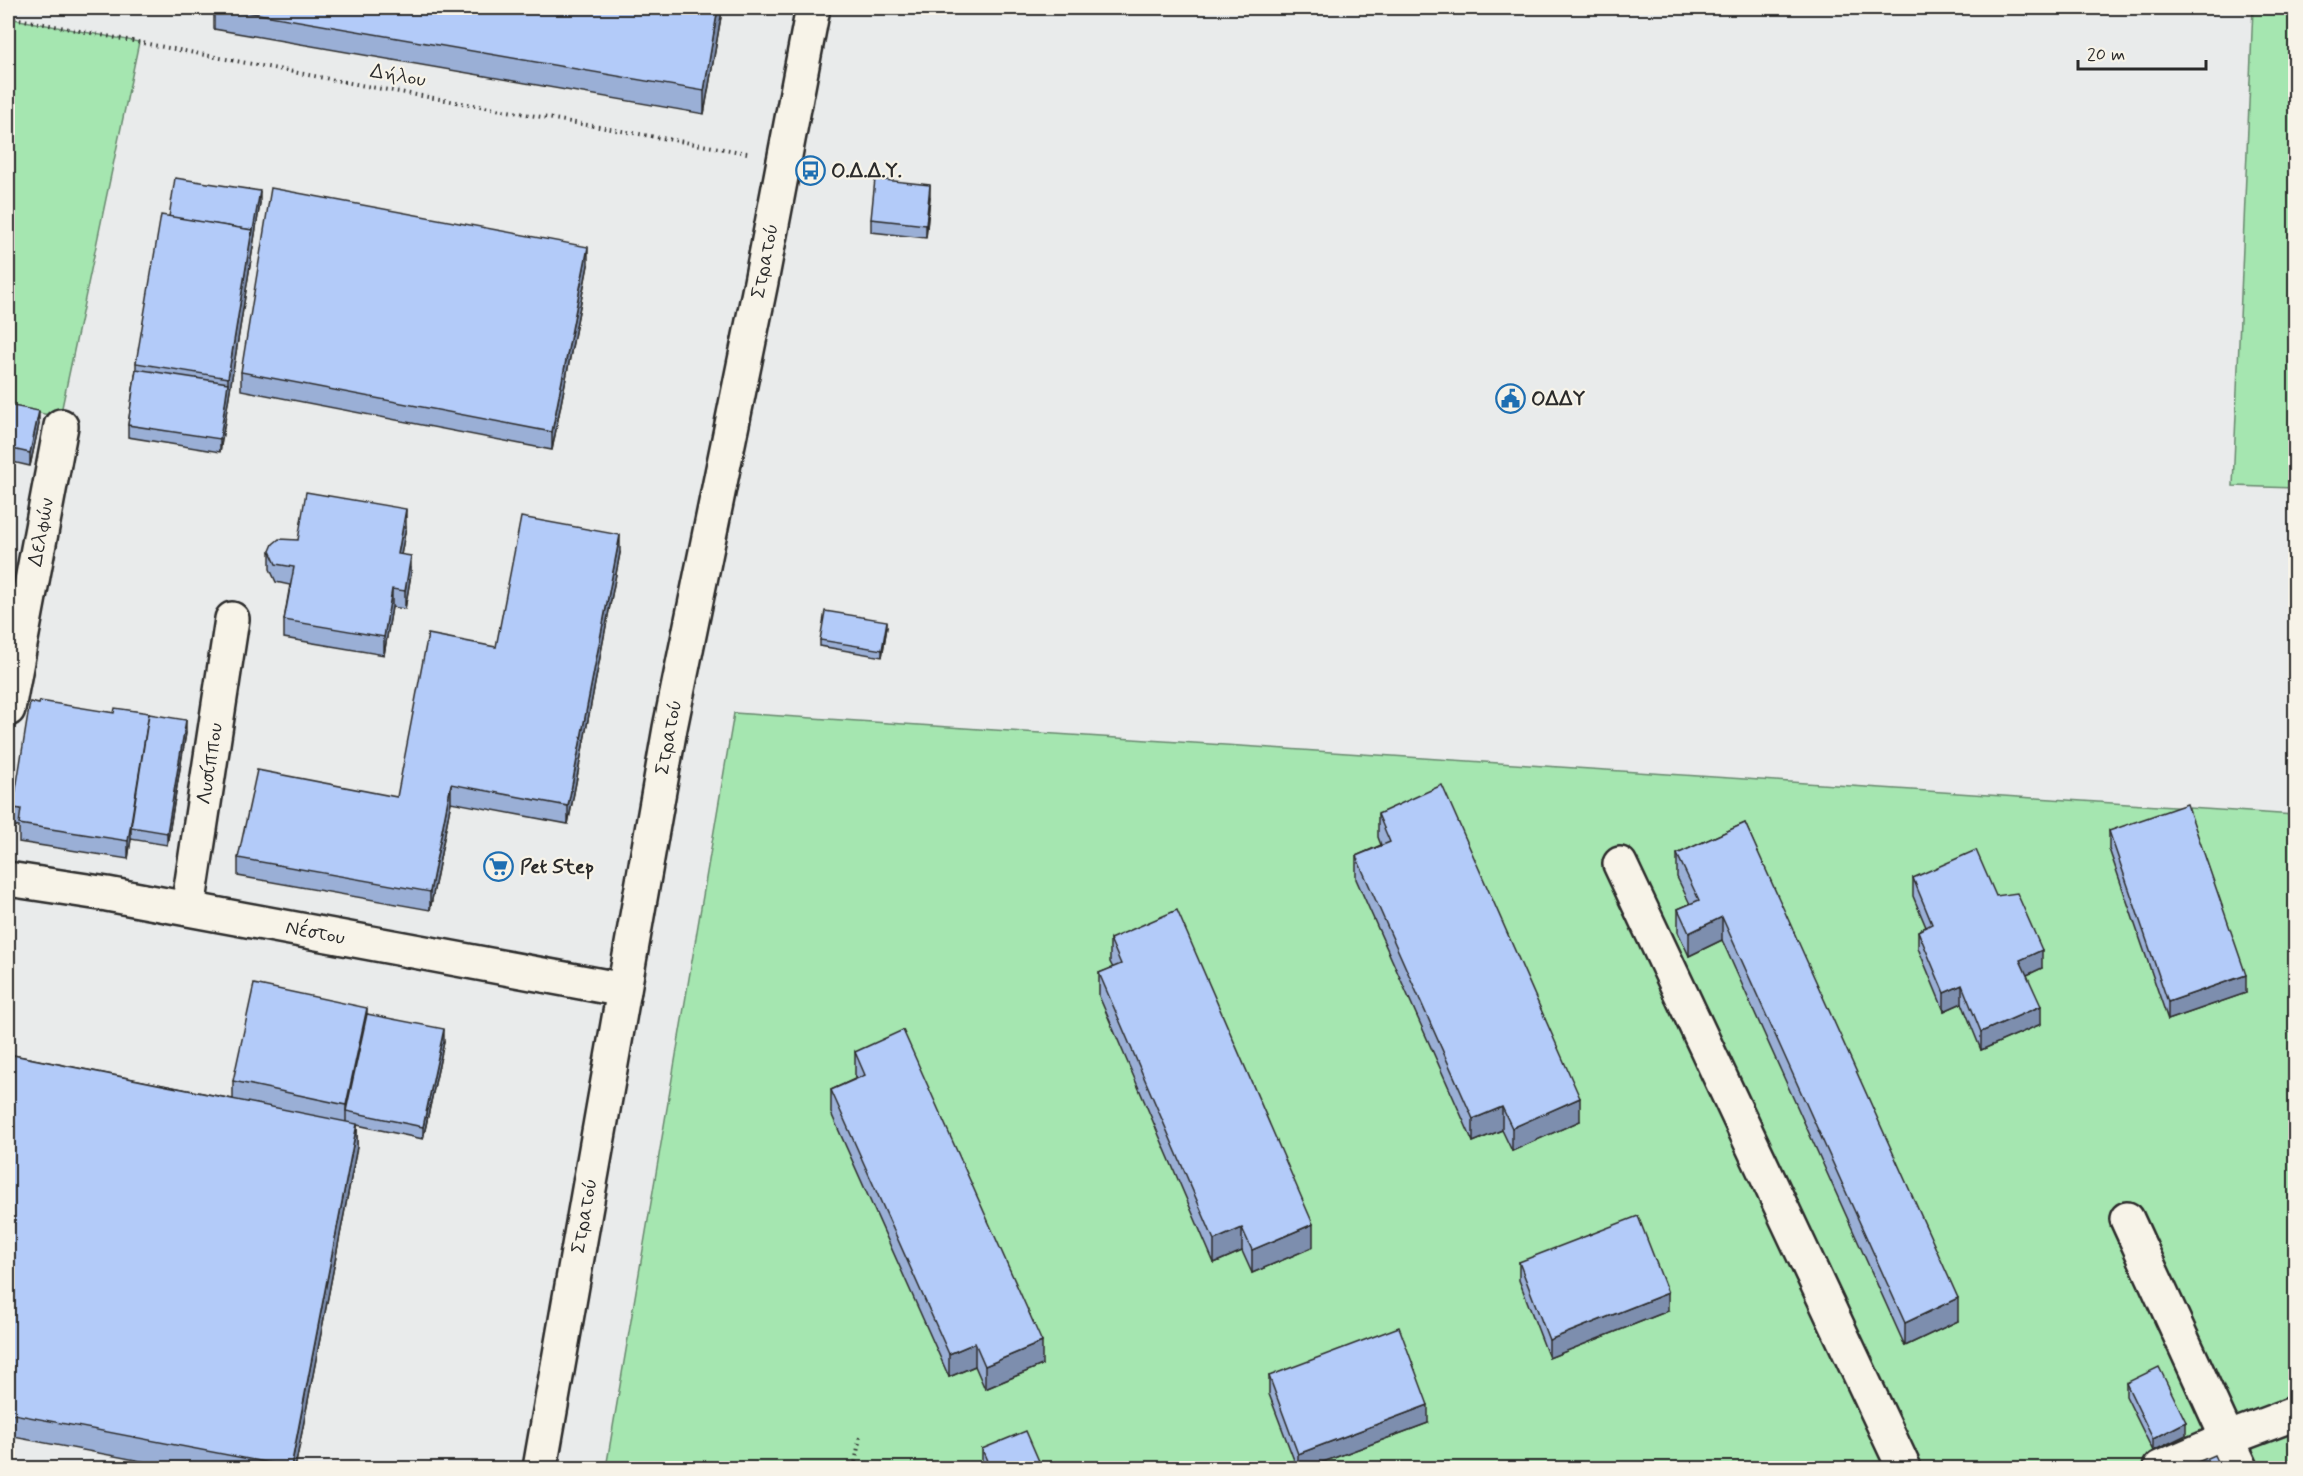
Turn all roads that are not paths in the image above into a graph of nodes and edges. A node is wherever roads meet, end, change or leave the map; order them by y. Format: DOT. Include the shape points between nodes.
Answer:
graph roads {
  1 [pos="813,8"];
  2 [pos="61,426"];
  3 [pos="232,619"];
  4 [pos="8,709"];
  5 [pos="1620,864"];
  6 [pos="8,879"];
  7 [pos="188,908"];
  8 [pos="624,990"];
  9 [pos="2127,1219"];
  10 [pos="2295,1413"];
  11 [pos="2227,1439"];
  12 [pos="540,1468"];
  13 [pos="1904,1468"];
  14 [pos="2160,1468"];
  15 [pos="2241,1468"];
  1 -- 8 [label="main road, Στρατού" via="670,728"];
  2 -- 4 [label="main road, Δελφών"];
  3 -- 7 [label="main road, Λυσίππου"];
  5 -- 13 [label="main road"];
  6 -- 7 [label="main road, Νέστου"];
  7 -- 8 [label="main road, Νέστου"];
  8 -- 12 [label="main road, Στρατού"];
  9 -- 11 [label="main road"];
  10 -- 11 [label="main road"];
  11 -- 14 [label="main road"];
  11 -- 15 [label="main road"];
}
